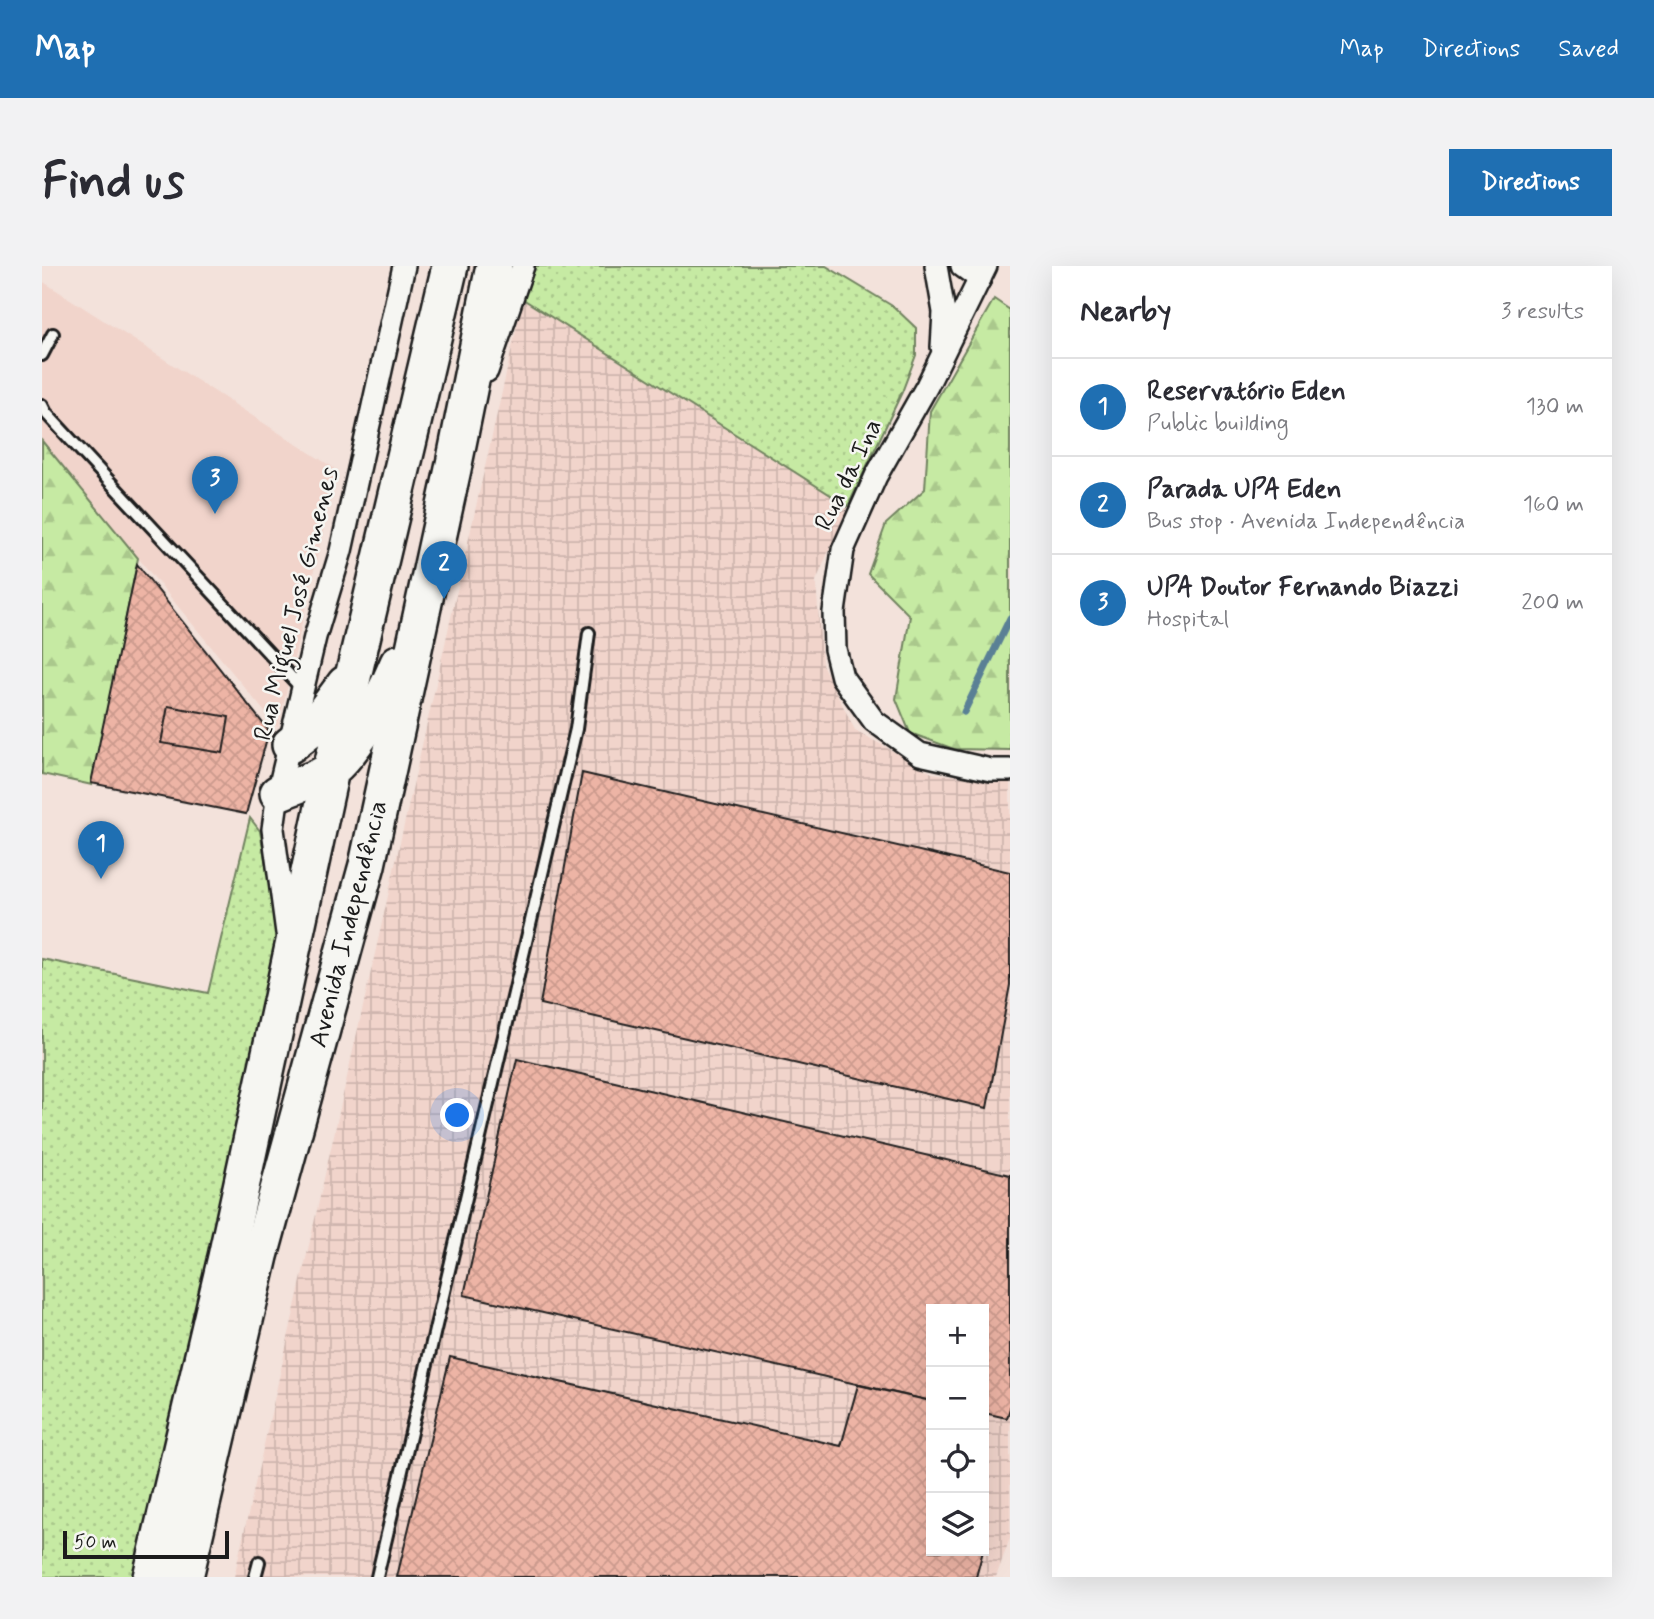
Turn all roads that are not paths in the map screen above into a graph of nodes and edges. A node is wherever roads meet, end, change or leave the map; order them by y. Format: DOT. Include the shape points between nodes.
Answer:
graph roads {
  1 [pos="404,266"];
  2 [pos="450,266"];
  3 [pos="494,266"];
  4 [pos="523,266"];
  5 [pos="936,266"];
  6 [pos="962,266"];
  7 [pos="983,272"];
  8 [pos="53,334"];
  9 [pos="42,355"];
  10 [pos="940,358"];
  11 [pos="42,405"];
  12 [pos="453,469"];
  13 [pos="425,599"];
  14 [pos="589,633"];
  15 [pos="355,670"];
  16 [pos="303,690"];
  17 [pos="290,745"];
  18 [pos="331,770"];
  19 [pos="1010,770"];
  20 [pos="278,793"];
  21 [pos="291,958"];
  22 [pos="258,1562"];
  23 [pos="151,1577"];
  24 [pos="185,1577"];
  25 [pos="255,1577"];
  26 [pos="377,1577"];
  1 -- 16 [label="street, Rua Miguel José Gimenes" via="341,551"];
  2 -- 15 [label="main road, Avenida Independência"];
  3 -- 12 [label="main road, Avenida Independência"];
  4 -- 12 [label="street"];
  5 -- 10 [label="street" via="944,312"];
  6 -- 7 [label="street"];
  7 -- 10 [label="street, Rua da Ina"];
  8 -- 9 [label="lane"];
  10 -- 19 [label="street, Rua da Ina" via="876,476 843,550 834,612 835,649 842,677 874,720 920,754"];
  11 -- 16 [label="lane"];
  12 -- 13 [label="main road, Avenida Independência"];
  13 -- 18 [label="main road" via="388,687 354,744"];
  13 -- 24 [label="main road, Avenida Independência" via="367,865 260,1256"];
  14 -- 26 [label="lane" via="576,729"];
  15 -- 17 [label="main road" via="314,726"];
  15 -- 18 [label="main road, Avenida Independência"];
  16 -- 17 [label="street, Rua Miguel José Gimenes"];
  17 -- 20 [label="street, Rua Miguel José Gimenes"];
  18 -- 20 [label="main road"];
  18 -- 21 [label="main road, Avenida Independência"];
  20 -- 21 [label="street, Rua Miguel José Gimenes" via="273,829"];
  21 -- 23 [label="main road, Avenida Independência"];
  22 -- 25 [label="lane"];
}
